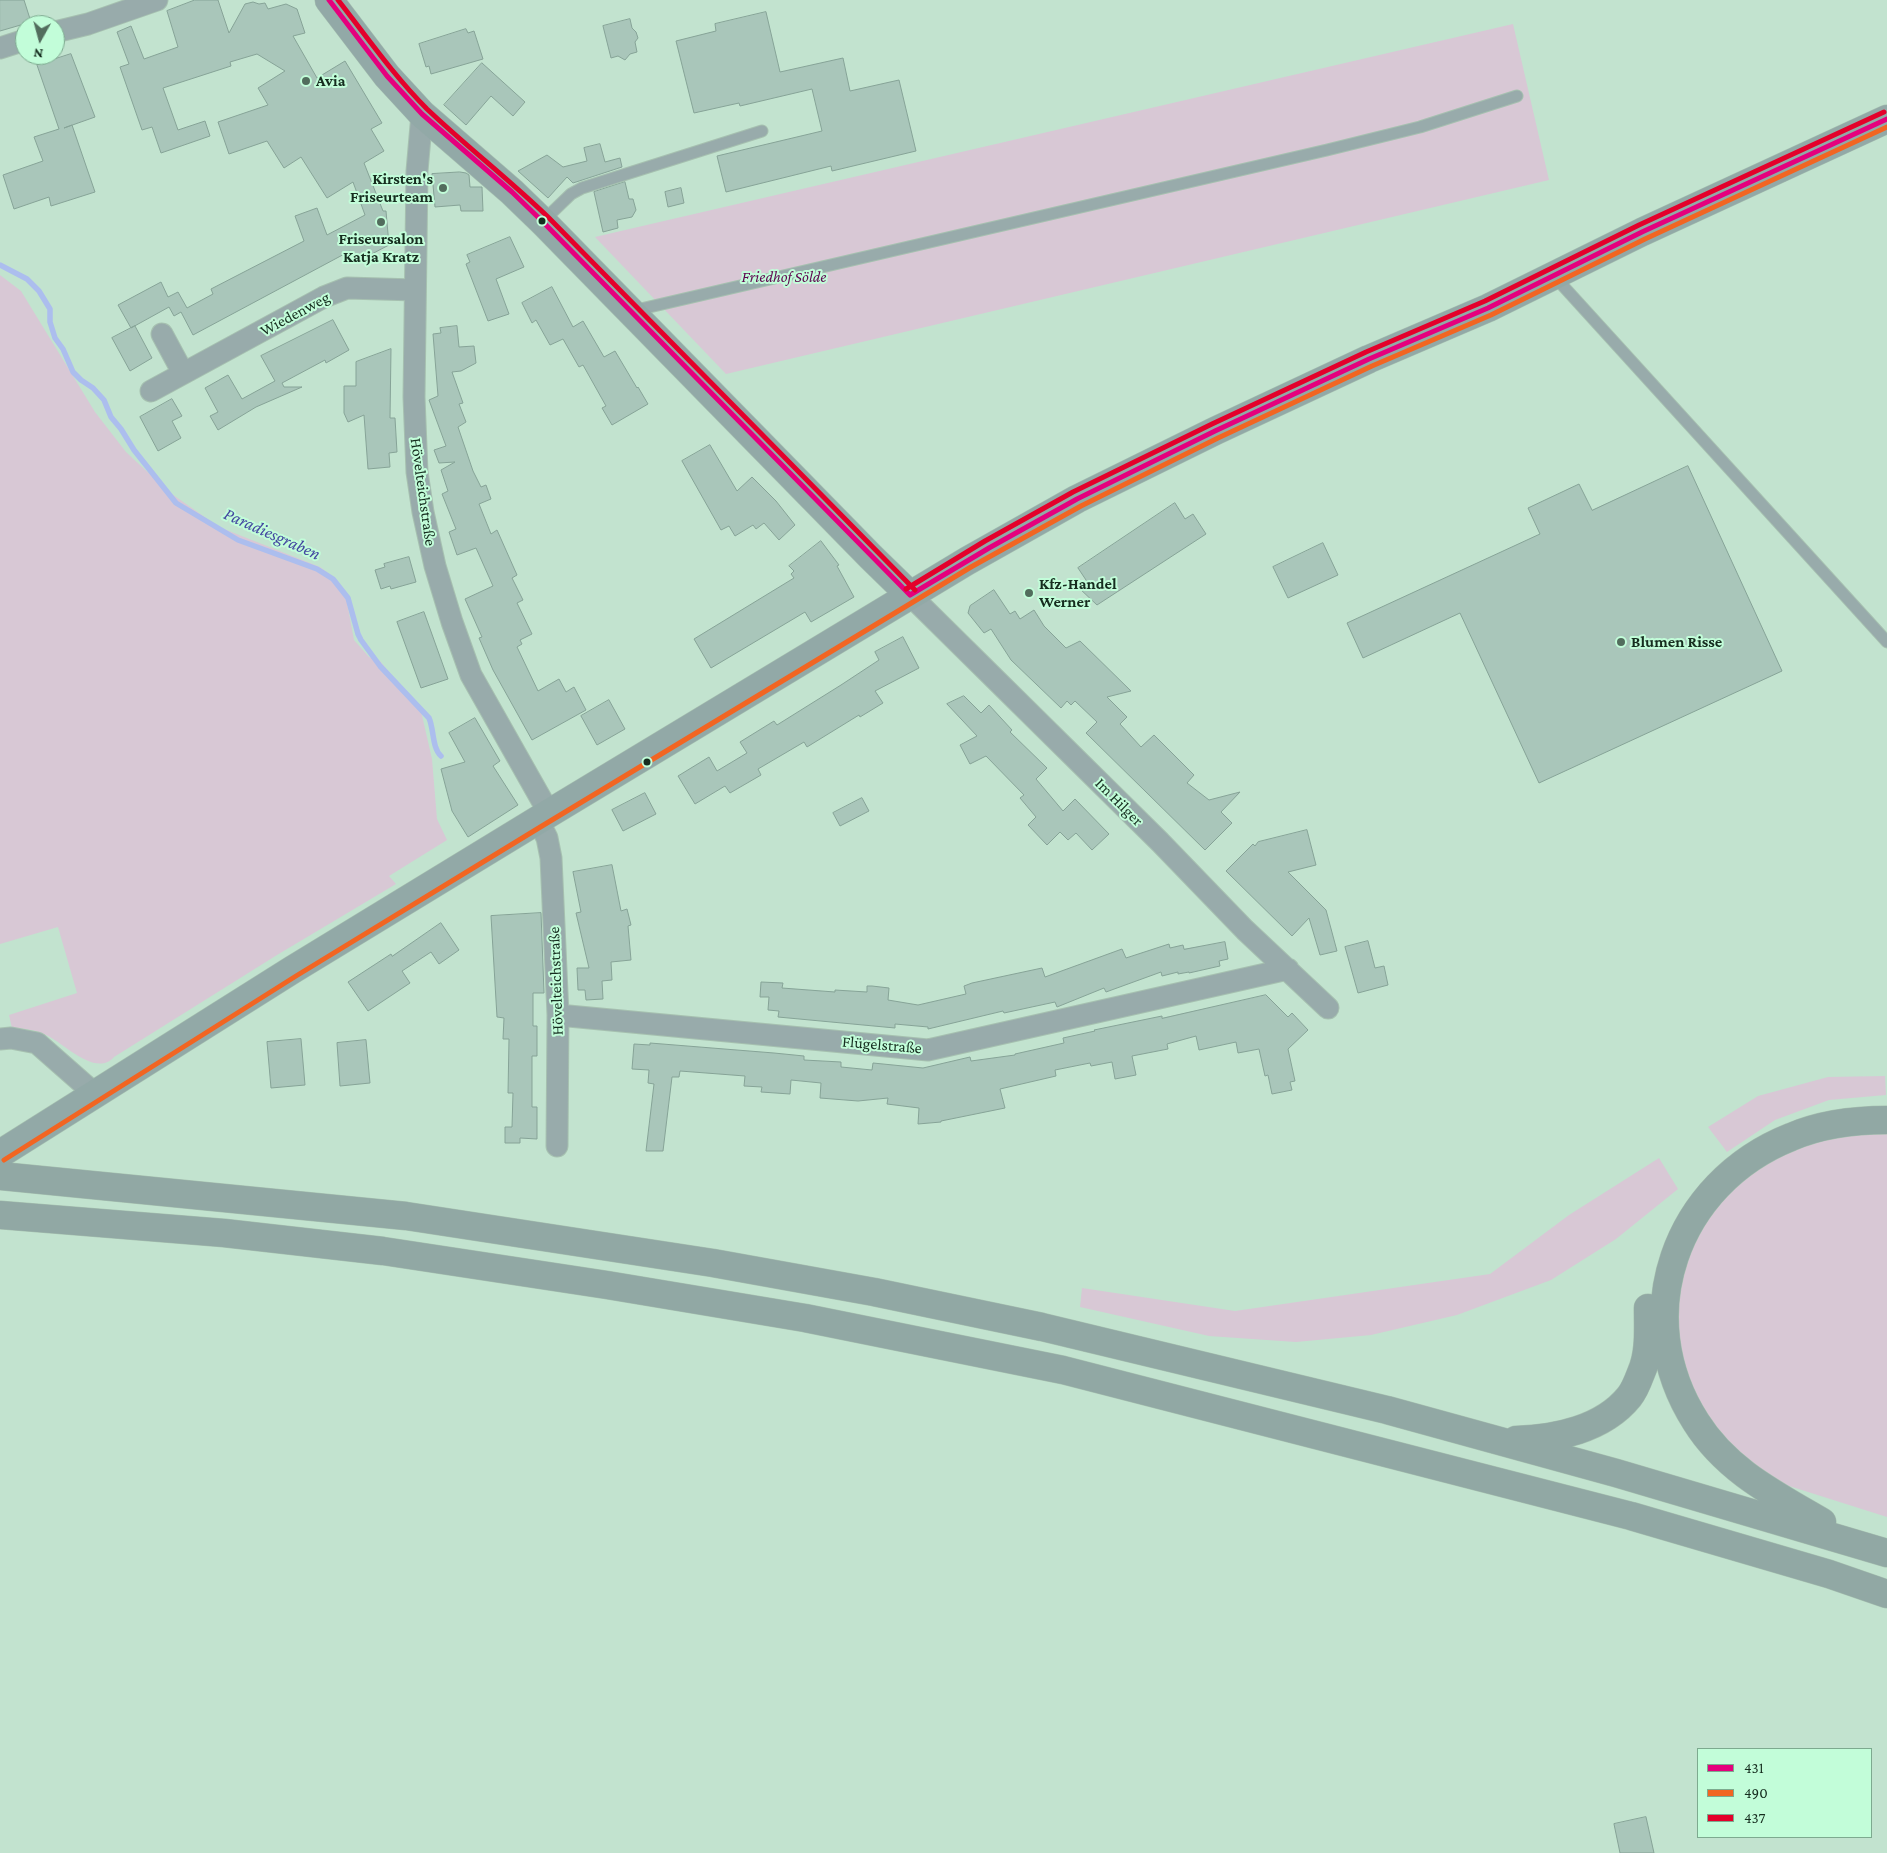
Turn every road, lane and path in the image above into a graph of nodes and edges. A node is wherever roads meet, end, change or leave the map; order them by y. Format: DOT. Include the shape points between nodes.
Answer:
graph roads {
  1 [pos="157,0"];
  2 [pos="329,0"];
  3 [pos="65,30"];
  4 [pos="15,43"];
  5 [pos="0,48"];
  6 [pos="1517,96"];
  7 [pos="422,114"];
  8 [pos="1887,119"];
  9 [pos="762,131"];
  10 [pos="542,221"];
  11 [pos="1554,276"];
  12 [pos="415,290"];
  13 [pos="631,311"];
  14 [pos="162,334"];
  15 [pos="183,373"];
  16 [pos="151,391"];
  17 [pos="910,595"];
  18 [pos="1887,642"];
  19 [pos="543,816"];
  20 [pos="1288,969"];
  21 [pos="1328,1008"];
  22 [pos="558,1015"];
  23 [pos="0,1039"];
  24 [pos="95,1094"];
  25 [pos="1887,1102"];
  26 [pos="1887,1120"];
  27 [pos="557,1146"];
  28 [pos="3,1169"];
  29 [pos="0,1215"];
  30 [pos="1497,1440"];
  31 [pos="1875,1549"];
  32 [pos="1887,1594"];
  1 -- 3 [label="street"];
  2 -- 7 [label="main road" via="387,76"];
  4 -- 5 [label="street"];
  6 -- 13 [label="lane" via="1420,127 1336,148"];
  7 -- 10 [label="main road"];
  7 -- 12 [label="street, Hövelteichstraße" via="417,171"];
  8 -- 11 [label="main road"];
  9 -- 10 [label="lane" via="582,188"];
  10 -- 13 [label="main road"];
  11 -- 17 [label="main road" via="1332,376 1078,498"];
  11 -- 18 [label="lane"];
  12 -- 15 [label="street, Wiedenweg" via="347,288 324,297"];
  12 -- 19 [label="street, Hövelteichstraße" via="416,463 435,566 471,674"];
  13 -- 17 [label="main road"];
  14 -- 15 [label="street"];
  15 -- 16 [label="street, Wiedenweg"];
  17 -- 19 [label="main road"];
  17 -- 20 [label="street, Im Hilger" via="1245,930"];
  19 -- 22 [label="street, Hövelteichstraße" via="552,858"];
  19 -- 24 [label="main road"];
  20 -- 21 [label="street, Im Hilger"];
  20 -- 22 [label="street, Flügelstraße" via="928,1050"];
  22 -- 27 [label="street, Hövelteichstraße"];
  23 -- 24 [label="street" via="37,1043"];
  24 -- 28 [label="main road"];
  25 -- 30 [label="highway" via="1850,1104 1795,1118 1741,1148 1699,1183 1672,1216 1655,1258 1648,1298 1648,1343 1642,1372 1630,1397 1604,1419 1569,1433 1533,1440"];
  26 -- 31 [label="highway" via="1838,1123 1807,1131 1776,1143 1738,1167 1701,1204 1687,1225 1676,1250 1665,1297 1666,1341 1676,1380 1683,1401 1708,1440 1725,1459 1761,1487"];
  28 -- 30 [label="highway" via="406,1216 713,1263 874,1292 1042,1327 1249,1376"];
  29 -- 32 [label="highway" via="224,1233 383,1252 805,1318 1082,1375 1631,1516"];
  30 -- 31 [label="highway"];
}
